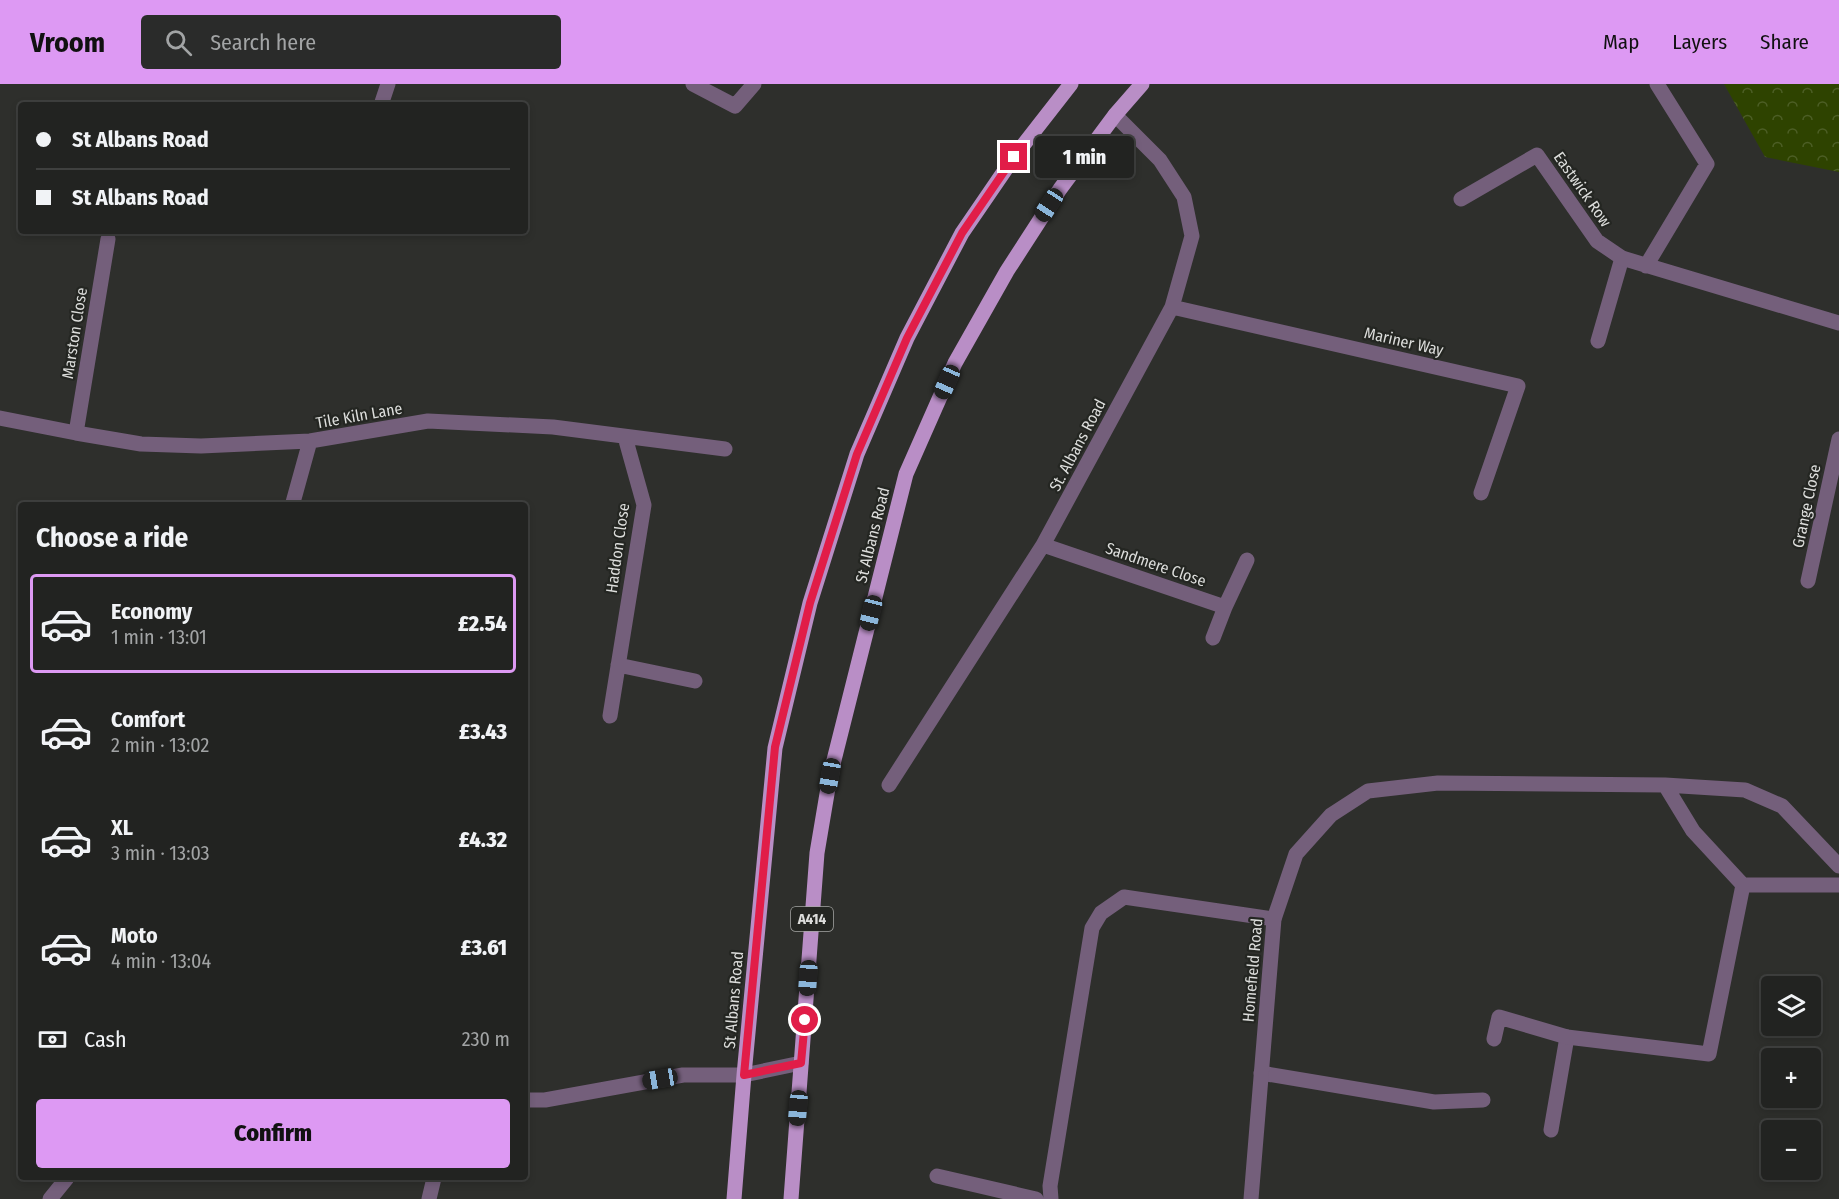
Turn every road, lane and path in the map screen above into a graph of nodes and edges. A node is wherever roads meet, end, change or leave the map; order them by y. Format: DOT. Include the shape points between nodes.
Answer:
graph roads {
  1 [pos="388,84"];
  2 [pos="693,84"];
  3 [pos="754,84"];
  4 [pos="1071,84"];
  5 [pos="1142,84"];
  6 [pos="1657,84"];
  7 [pos="382,102"];
  8 [pos="1115,115"];
  9 [pos="1461,199"];
  10 [pos="108,239"];
  11 [pos="1622,258"];
  12 [pos="1646,266"];
  13 [pos="1172,307"];
  14 [pos="1839,324"];
  15 [pos="1598,341"];
  16 [pos="0,418"];
  17 [pos="76,433"];
  18 [pos="625,437"];
  19 [pos="1839,439"];
  20 [pos="310,441"];
  21 [pos="725,449"];
  22 [pos="1481,493"];
  23 [pos="293,502"];
  24 [pos="1043,545"];
  25 [pos="1247,560"];
  26 [pos="1808,581"];
  27 [pos="1225,607"];
  28 [pos="1213,638"];
  29 [pos="618,665"];
  30 [pos="695,681"];
  31 [pos="610,716"];
  32 [pos="889,785"];
  33 [pos="1665,785"];
  34 [pos="1839,866"];
  35 [pos="1743,885"];
  36 [pos="1839,885"];
  37 [pos="1274,919"];
  38 [pos="1567,1037"];
  39 [pos="1494,1039"];
  40 [pos="801,1063"];
  41 [pos="1261,1073"];
  42 [pos="744,1075"];
  43 [pos="528,1100"];
  44 [pos="1483,1100"];
  45 [pos="1551,1130"];
  46 [pos="937,1176"];
  47 [pos="65,1180"];
  48 [pos="434,1180"];
  49 [pos="50,1199"];
  50 [pos="429,1199"];
  51 [pos="734,1199"];
  52 [pos="791,1199"];
  53 [pos="1036,1199"];
  54 [pos="1051,1199"];
  55 [pos="1251,1199"];
  1 -- 7 [label="street"];
  2 -- 3 [label="street" via="735,106"];
  4 -- 42 [label="main road, St Albans Road" via="962,233 907,338 857,454 810,603 775,747"];
  5 -- 8 [label="main road, St Albans Road / A414"];
  6 -- 12 [label="street" via="1707,164"];
  8 -- 13 [label="street, St. Albans Road" via="1160,160 1184,197 1192,236"];
  8 -- 40 [label="main road, St Albans Road / A414" via="1060,189 1007,271 956,363 906,474 830,776 817,853"];
  9 -- 11 [label="street, Eastwick Row" via="1537,154 1597,241"];
  10 -- 17 [label="street, Marston Close"];
  11 -- 12 [label="street, Eastwick Row"];
  11 -- 15 [label="street"];
  12 -- 14 [label="street, Eastwick Row"];
  13 -- 22 [label="street, Mariner Way" via="1518,386"];
  13 -- 24 [label="street, St. Albans Road"];
  16 -- 17 [label="street, Tile Kiln Lane"];
  17 -- 20 [label="street, Tile Kiln Lane" via="141,444 201,446"];
  18 -- 20 [label="street, Tile Kiln Lane" via="553,427 428,421"];
  18 -- 21 [label="street, Tile Kiln Lane"];
  18 -- 29 [label="street, Haddon Close" via="644,506"];
  19 -- 26 [label="street, Grange Close"];
  20 -- 23 [label="street"];
  24 -- 27 [label="street, Sandmere Close"];
  24 -- 32 [label="street, St. Albans Road"];
  25 -- 27 [label="street"];
  27 -- 28 [label="street"];
  29 -- 30 [label="street"];
  29 -- 31 [label="street, Haddon Close"];
  33 -- 34 [label="street, Homefield Road" via="1745,790 1782,806"];
  33 -- 35 [label="street" via="1693,831"];
  33 -- 37 [label="street, Homefield Road" via="1438,783 1368,791 1331,816 1296,854"];
  35 -- 36 [label="street"];
  35 -- 38 [label="street" via="1709,1054"];
  37 -- 41 [label="street, Homefield Road"];
  37 -- 54 [label="street" via="1124,897 1101,913 1092,928"];
  38 -- 39 [label="street" via="1500,1017"];
  38 -- 45 [label="street"];
  40 -- 42 [label="street"];
  40 -- 52 [label="main road, St Albans Road / A414"];
  41 -- 44 [label="street" via="1434,1102"];
  41 -- 55 [label="street, Homefield Road"];
  42 -- 43 [label="street" via="683,1075"];
  42 -- 51 [label="main road, St Albans Road"];
  46 -- 53 [label="street"];
  47 -- 49 [label="street"];
  48 -- 50 [label="street"];
}
